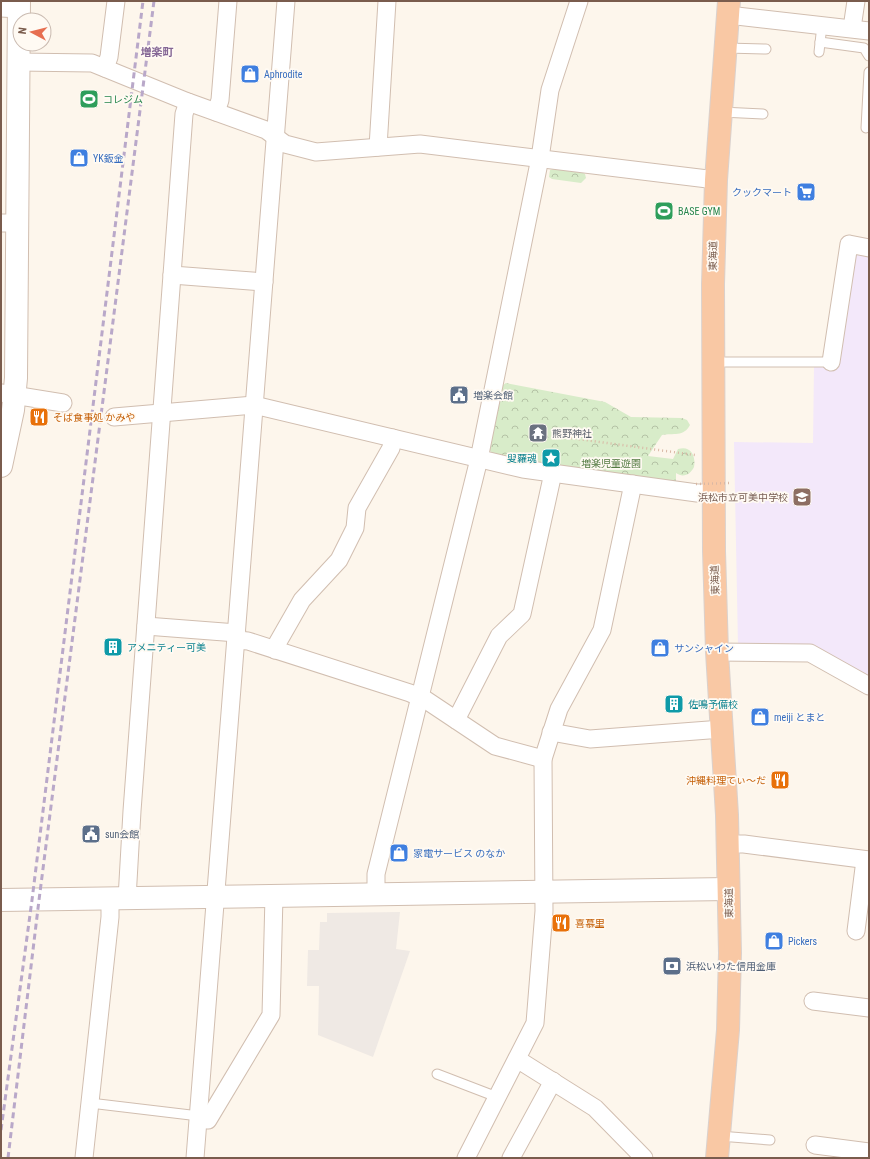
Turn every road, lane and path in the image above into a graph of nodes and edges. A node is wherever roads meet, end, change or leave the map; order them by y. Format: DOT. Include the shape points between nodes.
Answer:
graph roads {
  1 [pos="116,1"];
  2 [pos="228,1"];
  3 [pos="286,1"];
  4 [pos="387,1"];
  5 [pos="579,1"];
  6 [pos="856,1"];
  7 [pos="13,6"];
  8 [pos="728,8"];
  9 [pos="822,25"];
  10 [pos="852,28"];
  11 [pos="869,31"];
  12 [pos="820,42"];
  13 [pos="726,48"];
  14 [pos="766,50"];
  15 [pos="819,52"];
  16 [pos="869,56"];
  17 [pos="18,62"];
  18 [pos="105,68"];
  19 [pos="869,72"];
  20 [pos="188,102"];
  21 [pos="216,112"];
  22 [pos="721,112"];
  23 [pos="763,114"];
  24 [pos="866,128"];
  25 [pos="275,137"];
  26 [pos="378,147"];
  27 [pos="540,158"];
  28 [pos="716,180"];
  29 [pos="9,223"];
  30 [pos="869,248"];
  31 [pos="172,275"];
  32 [pos="264,282"];
  33 [pos="713,362"];
  34 [pos="831,362"];
  35 [pos="8,394"];
  36 [pos="63,403"];
  37 [pos="254,405"];
  38 [pos="162,413"];
  39 [pos="114,417"];
  40 [pos="563,437"];
  41 [pos="394,438"];
  42 [pos="699,456"];
  43 [pos="479,459"];
  44 [pos="1,466"];
  45 [pos="553,473"];
  46 [pos="633,484"];
  47 [pos="714,487"];
  48 [pos="146,626"];
  49 [pos="236,636"];
  50 [pos="275,650"];
  51 [pos="717,652"];
  52 [pos="869,686"];
  53 [pos="420,697"];
  54 [pos="456,720"];
  55 [pos="722,729"];
  56 [pos="551,732"];
  57 [pos="543,759"];
  58 [pos="727,844"];
  59 [pos="867,860"];
  60 [pos="728,889"];
  61 [pos="545,892"];
  62 [pos="376,894"];
  63 [pos="274,896"];
  64 [pos="216,897"];
  65 [pos="119,899"];
  66 [pos="1,900"];
  67 [pos="856,931"];
  68 [pos="813,1001"];
  69 [pos="869,1008"];
  70 [pos="517,1059"];
  71 [pos="437,1074"];
  72 [pos="553,1081"];
  73 [pos="497,1097"];
  74 [pos="90,1103"];
  75 [pos="199,1118"];
  76 [pos="719,1136"];
  77 [pos="770,1140"];
  78 [pos="815,1145"];
  79 [pos="869,1152"];
  80 [pos="84,1158"];
  81 [pos="195,1158"];
  82 [pos="466,1158"];
  83 [pos="511,1158"];
  84 [pos="644,1158"];
  85 [pos="717,1158"];
  1 -- 18 [label="street" via="109,57"];
  2 -- 21 [label="street" via="220,100"];
  3 -- 25 [label="street"];
  4 -- 26 [label="street"];
  5 -- 27 [label="street" via="550,90"];
  6 -- 10 [label="street"];
  7 -- 17 [label="street"];
  8 -- 9 [label="street"];
  8 -- 13 [label="highway, 東海道"];
  9 -- 10 [label="street"];
  9 -- 12 [label="lane"];
  10 -- 11 [label="street"];
  12 -- 15 [label="lane"];
  12 -- 16 [label="lane" via="858,46 864,48"];
  13 -- 14 [label="lane"];
  13 -- 22 [label="highway, 東海道"];
  17 -- 18 [label="street" via="92,63"];
  17 -- 29 [label="street"];
  18 -- 20 [label="street"];
  19 -- 24 [label="lane"];
  20 -- 21 [label="street"];
  20 -- 31 [label="street" via="184,114"];
  21 -- 25 [label="street" via="266,130"];
  22 -- 23 [label="lane"];
  22 -- 28 [label="highway, 東海道"];
  25 -- 26 [label="street" via="284,144 316,152"];
  25 -- 32 [label="street"];
  26 -- 27 [label="street" via="420,144"];
  27 -- 28 [label="street"];
  27 -- 43 [label="street"];
  28 -- 33 [label="highway, 東海道"];
  29 -- 35 [label="street"];
  30 -- 34 [label="street" via="849,244"];
  31 -- 32 [label="street"];
  31 -- 38 [label="street"];
  32 -- 37 [label="street"];
  33 -- 34 [label="lane"];
  33 -- 47 [label="highway, 東海道"];
  35 -- 36 [label="street"];
  35 -- 44 [label="street"];
  37 -- 38 [label="street"];
  37 -- 41 [label="street"];
  37 -- 49 [label="street"];
  38 -- 39 [label="street"];
  38 -- 48 [label="street"];
  40 -- 42 [label="path"];
  41 -- 43 [label="street"];
  41 -- 50 [label="street" via="391,448 357,508 355,528 339,560 302,600"];
  43 -- 45 [label="street"];
  43 -- 53 [label="street"];
  45 -- 46 [label="street"];
  45 -- 54 [label="street" via="522,614 499,636"];
  46 -- 47 [label="street" via="697,494"];
  46 -- 56 [label="street" via="602,630 559,709"];
  47 -- 47 [label="path, bridge"];
  47 -- 51 [label="highway, 東海道"];
  48 -- 49 [label="street"];
  48 -- 65 [label="street" via="127,880"];
  49 -- 50 [label="street"];
  49 -- 64 [label="street"];
  50 -- 53 [label="street"];
  51 -- 52 [label="street" via="810,653"];
  51 -- 55 [label="highway, 東海道"];
  53 -- 54 [label="street"];
  53 -- 62 [label="street" via="376,874"];
  54 -- 57 [label="street" via="495,746"];
  55 -- 56 [label="street" via="590,739"];
  55 -- 58 [label="highway, 東海道"];
  56 -- 57 [label="street"];
  57 -- 61 [label="street"];
  58 -- 59 [label="street"];
  58 -- 60 [label="highway, 東海道"];
  59 -- 67 [label="street"];
  60 -- 61 [label="street"];
  60 -- 76 [label="highway, 東海道" via="729,1004"];
  61 -- 62 [label="street"];
  61 -- 70 [label="street" via="535,1023"];
  62 -- 63 [label="street"];
  63 -- 64 [label="street"];
  63 -- 75 [label="street" via="271,1015 208,1120"];
  64 -- 65 [label="street"];
  64 -- 75 [label="street"];
  65 -- 66 [label="street"];
  65 -- 74 [label="street" via="110,917"];
  68 -- 69 [label="street"];
  70 -- 72 [label="street"];
  70 -- 73 [label="street"];
  71 -- 73 [label="lane"];
  72 -- 83 [label="street"];
  72 -- 84 [label="street" via="595,1108"];
  73 -- 82 [label="street"];
  74 -- 75 [label="lane"];
  74 -- 80 [label="street"];
  75 -- 81 [label="street"];
  76 -- 77 [label="lane"];
  76 -- 85 [label="highway, 東海道"];
  78 -- 79 [label="street"];
}
